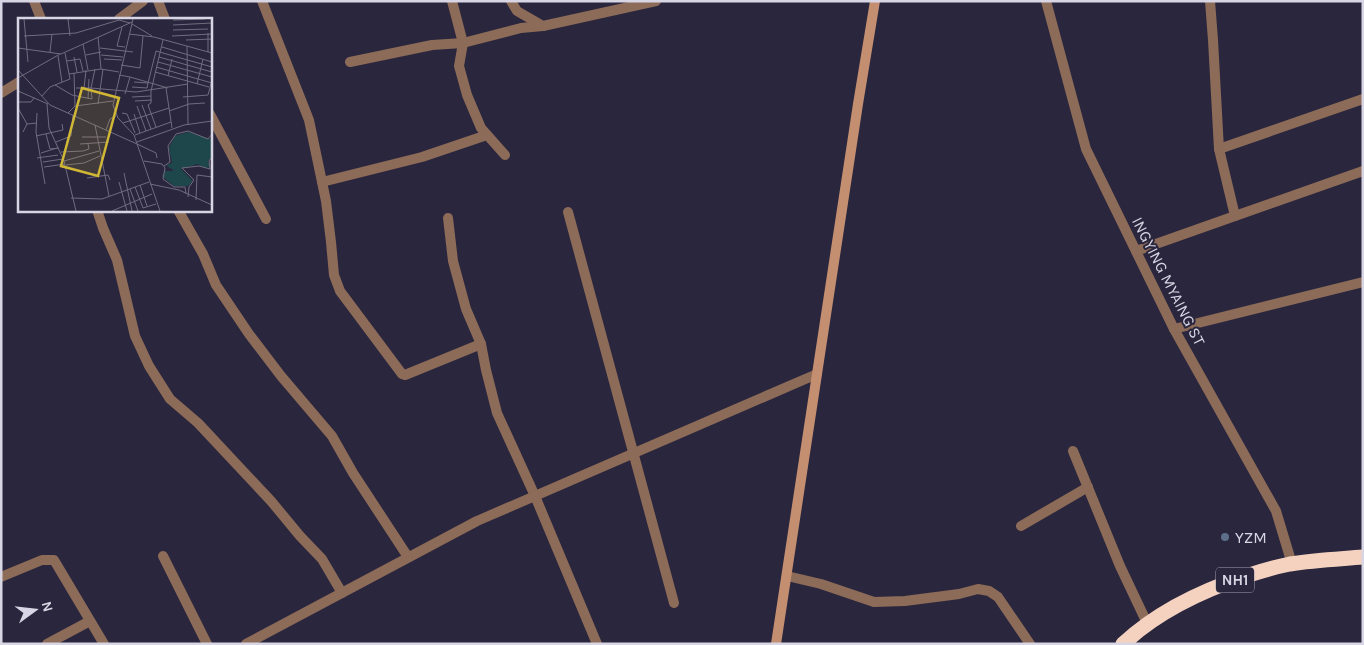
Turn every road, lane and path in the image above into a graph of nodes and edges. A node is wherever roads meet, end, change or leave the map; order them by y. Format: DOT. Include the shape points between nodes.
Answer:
graph roads {
  1 [pos="34,1"];
  2 [pos="158,1"];
  3 [pos="262,1"];
  4 [pos="452,1"];
  5 [pos="511,1"];
  6 [pos="656,1"];
  7 [pos="875,1"];
  8 [pos="1046,1"];
  9 [pos="1210,1"];
  10 [pos="136,3"];
  11 [pos="41,18"];
  12 [pos="120,18"];
  13 [pos="165,18"];
  14 [pos="543,26"];
  15 [pos="463,43"];
  16 [pos="350,62"];
  17 [pos="18,83"];
  18 [pos="1,93"];
  19 [pos="1363,99"];
  20 [pos="211,116"];
  21 [pos="487,135"];
  22 [pos="1219,148"];
  23 [pos="505,156"];
  24 [pos="1363,171"];
  25 [pos="322,182"];
  26 [pos="97,211"];
  27 [pos="179,211"];
  28 [pos="568,212"];
  29 [pos="1235,216"];
  30 [pos="448,218"];
  31 [pos="266,219"];
  32 [pos="1136,251"];
  33 [pos="1363,282"];
  34 [pos="1174,329"];
  35 [pos="481,344"];
  36 [pos="817,374"];
  37 [pos="1073,451"];
  38 [pos="634,454"];
  39 [pos="1088,487"];
  40 [pos="535,496"];
  41 [pos="1021,526"];
  42 [pos="163,556"];
  43 [pos="408,557"];
  44 [pos="1363,557"];
  45 [pos="1292,564"];
  46 [pos="786,576"];
  47 [pos="1,577"];
  48 [pos="342,593"];
  49 [pos="674,603"];
  50 [pos="90,621"];
  51 [pos="1147,623"];
  52 [pos="47,644"];
  53 [pos="104,644"];
  54 [pos="207,644"];
  55 [pos="246,644"];
  56 [pos="597,644"];
  57 [pos="776,644"];
  58 [pos="1030,644"];
  59 [pos="1123,644"];
  1 -- 11 [label="street"];
  2 -- 13 [label="street"];
  3 -- 25 [label="street" via="309,120"];
  4 -- 15 [label="street"];
  5 -- 14 [label="street" via="517,11"];
  6 -- 14 [label="street"];
  7 -- 36 [label="main road"];
  8 -- 32 [label="street, INGYING MYAING ST" via="1086,149"];
  9 -- 22 [label="street"];
  10 -- 12 [label="street"];
  14 -- 15 [label="street" via="521,28"];
  15 -- 16 [label="street" via="432,45"];
  15 -- 21 [label="street" via="459,66 467,95"];
  17 -- 18 [label="street"];
  19 -- 22 [label="street"];
  20 -- 31 [label="street"];
  21 -- 23 [label="street"];
  21 -- 25 [label="street" via="422,157"];
  22 -- 29 [label="street"];
  24 -- 29 [label="street"];
  25 -- 35 [label="street" via="334,275 340,291 402,374 410,374"];
  26 -- 48 [label="street" via="117,260 135,336 170,399 198,423 271,501 322,559"];
  27 -- 43 [label="street" via="216,285 248,334 332,436"];
  28 -- 38 [label="street"];
  29 -- 32 [label="street"];
  30 -- 35 [label="street" via="453,261 466,310"];
  32 -- 34 [label="street, INGYING MYAING ST"];
  33 -- 34 [label="street"];
  34 -- 45 [label="street, INGYING MYAING ST" via="1276,511"];
  35 -- 40 [label="street" via="497,413"];
  36 -- 38 [label="street"];
  36 -- 46 [label="main road"];
  37 -- 39 [label="street"];
  38 -- 40 [label="street"];
  38 -- 49 [label="street"];
  39 -- 41 [label="street"];
  39 -- 51 [label="street"];
  40 -- 43 [label="street" via="477,521"];
  40 -- 56 [label="street"];
  42 -- 54 [label="street"];
  43 -- 48 [label="street"];
  44 -- 45 [label="highway, NH1"];
  45 -- 51 [label="highway, NH1" via="1218,585"];
  46 -- 57 [label="main road"];
  46 -- 58 [label="street" via="874,602 905,601 978,589 989,591 998,596"];
  47 -- 50 [label="street" via="42,560 54,560"];
  48 -- 55 [label="street"];
  50 -- 52 [label="street"];
  50 -- 53 [label="street"];
  51 -- 59 [label="highway, NH1"];
}
